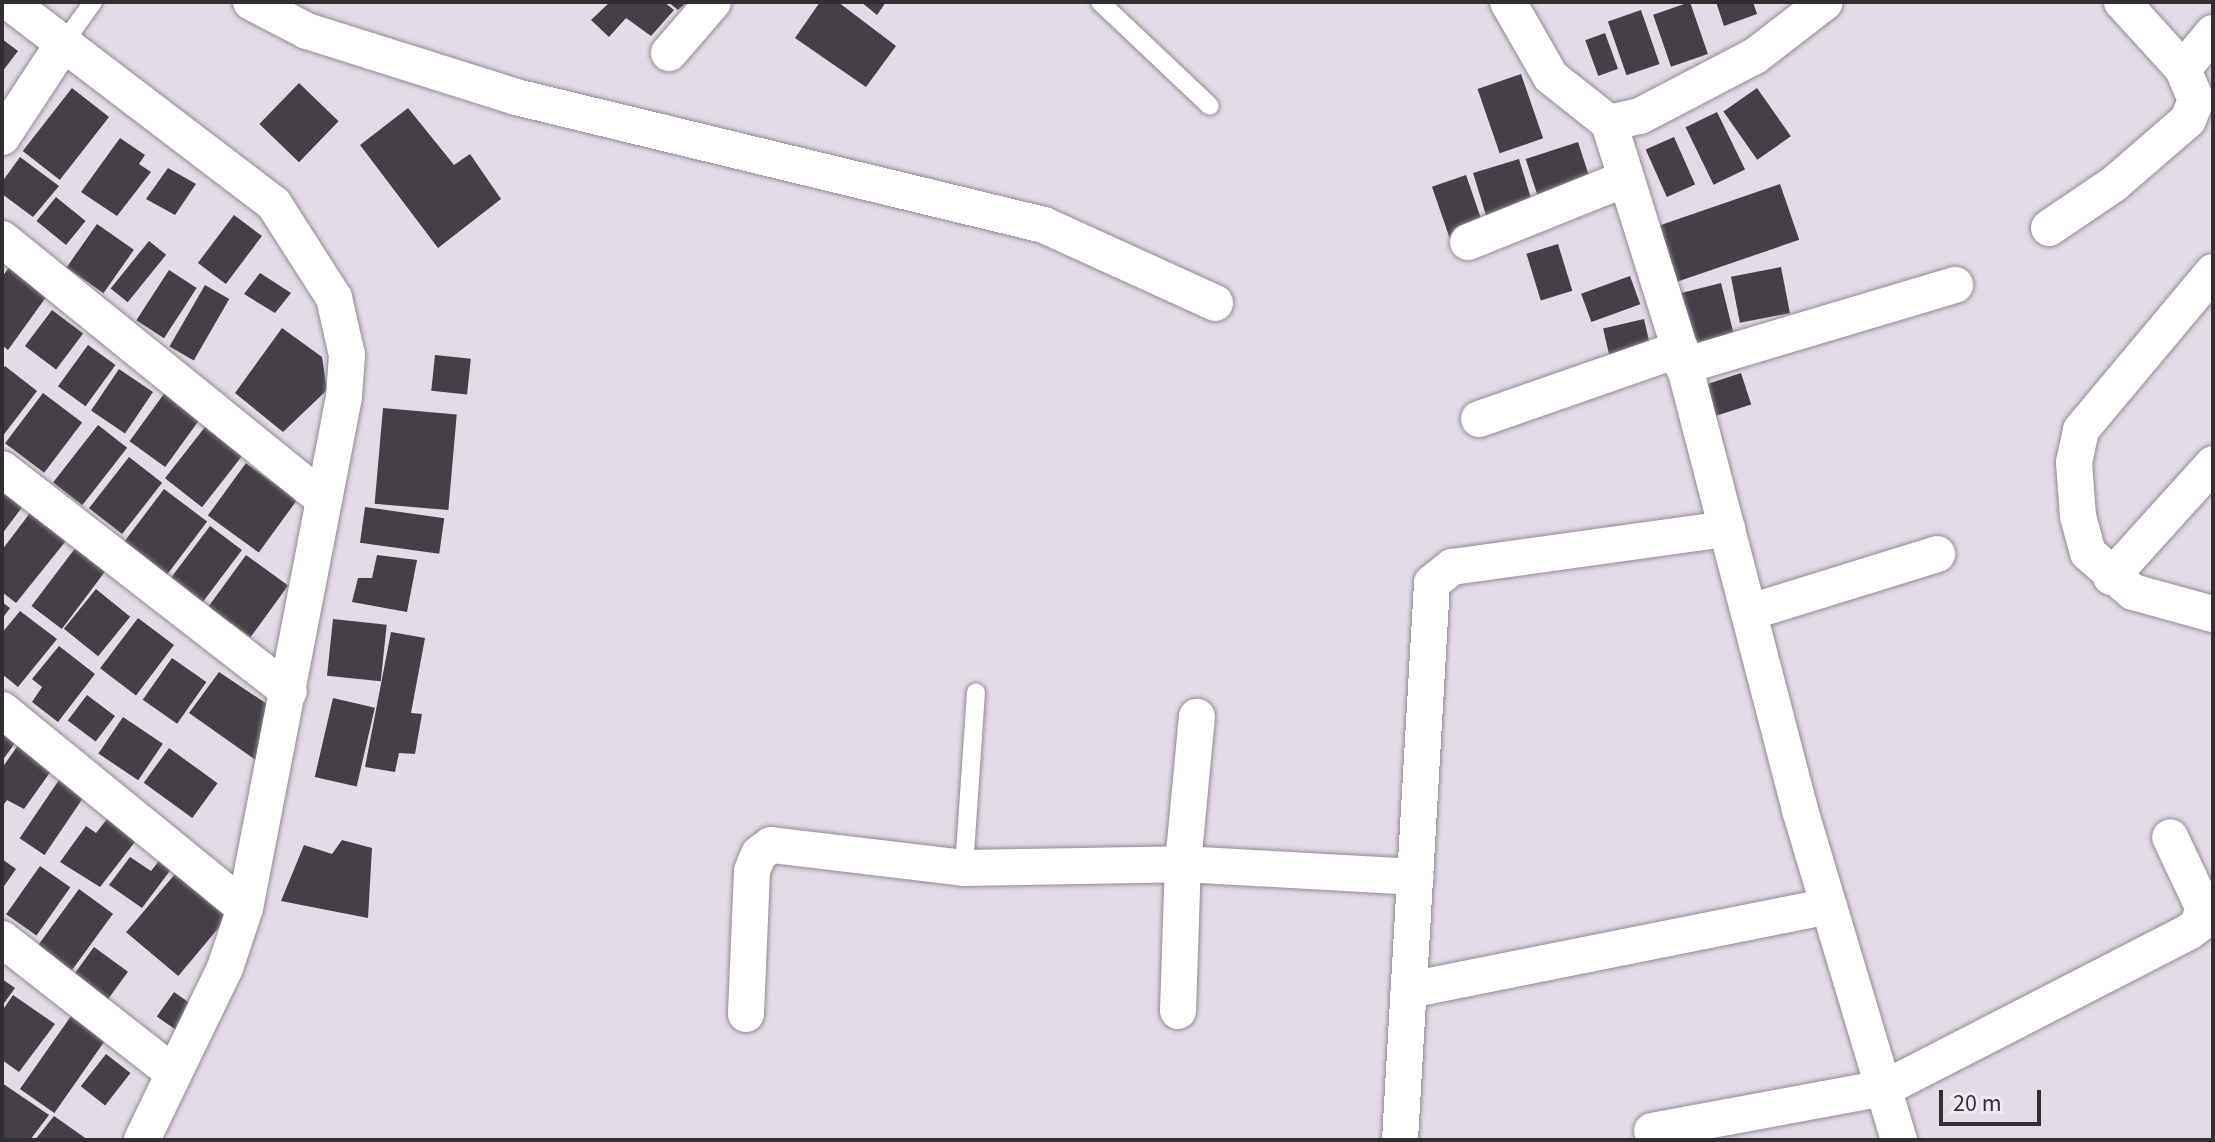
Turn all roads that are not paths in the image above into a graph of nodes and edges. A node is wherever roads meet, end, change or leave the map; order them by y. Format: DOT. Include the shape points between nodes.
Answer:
graph roads {
  1 [pos="9,2"];
  2 [pos="93,2"];
  3 [pos="251,2"];
  4 [pos="713,2"];
  5 [pos="1100,2"];
  6 [pos="1508,2"];
  7 [pos="1825,2"];
  8 [pos="2122,2"];
  9 [pos="2213,33"];
  10 [pos="65,41"];
  11 [pos="669,53"];
  12 [pos="2183,69"];
  13 [pos="1210,106"];
  14 [pos="1609,123"];
  15 [pos="2,137"];
  16 [pos="1625,179"];
  17 [pos="2049,228"];
  18 [pos="2,239"];
  19 [pos="1468,242"];
  20 [pos="2213,272"];
  21 [pos="1955,285"];
  22 [pos="1215,303"];
  23 [pos="1681,358"];
  24 [pos="1479,419"];
  25 [pos="2213,464"];
  26 [pos="2,469"];
  27 [pos="324,500"];
  28 [pos="1727,529"];
  29 [pos="1937,554"];
  30 [pos="2111,577"];
  31 [pos="1750,612"];
  32 [pos="2213,614"];
  33 [pos="289,692"];
  34 [pos="976,692"];
  35 [pos="2,710"];
  36 [pos="1197,717"];
  37 [pos="2170,837"];
  38 [pos="1183,864"];
  39 [pos="964,868"];
  40 [pos="1416,877"];
  41 [pos="1829,906"];
  42 [pos="245,908"];
  43 [pos="2,939"];
  44 [pos="1409,990"];
  45 [pos="1178,1011"];
  46 [pos="746,1014"];
  47 [pos="172,1072"];
  48 [pos="1885,1088"];
  49 [pos="1652,1131"];
  50 [pos="142,1140"];
  51 [pos="1400,1140"];
  52 [pos="1899,1140"];
  1 -- 10 [label="street"];
  2 -- 10 [label="lane"];
  3 -- 22 [label="street" via="307,31 516,97 1044,225"];
  4 -- 11 [label="street"];
  5 -- 13 [label="lane"];
  6 -- 14 [label="street" via="1551,77"];
  7 -- 14 [label="street" via="1755,56 1640,116"];
  8 -- 12 [label="street"];
  9 -- 12 [label="street"];
  10 -- 15 [label="street"];
  10 -- 27 [label="street" via="274,204 334,298 347,355"];
  12 -- 17 [label="street" via="2196,100 2188,120 2114,184"];
  14 -- 16 [label="street"];
  16 -- 19 [label="street"];
  16 -- 23 [label="street"];
  18 -- 27 [label="street"];
  20 -- 30 [label="street" via="2081,430 2075,445 2078,516 2088,553"];
  21 -- 23 [label="street"];
  23 -- 24 [label="street"];
  23 -- 28 [label="street"];
  25 -- 30 [label="street"];
  26 -- 33 [label="street"];
  27 -- 33 [label="street"];
  28 -- 31 [label="street"];
  28 -- 40 [label="street" via="1439,573 1430,594 1429,700"];
  29 -- 31 [label="street"];
  30 -- 32 [label="street" via="2133,592"];
  31 -- 41 [label="street"];
  33 -- 42 [label="street"];
  34 -- 39 [label="lane"];
  35 -- 42 [label="street"];
  36 -- 38 [label="street"];
  37 -- 48 [label="street" via="2203,907 2199,924"];
  38 -- 39 [label="street"];
  38 -- 40 [label="street"];
  38 -- 45 [label="street"];
  39 -- 46 [label="street" via="771,845 759,854 752,871"];
  40 -- 44 [label="street"];
  41 -- 44 [label="street"];
  41 -- 48 [label="street"];
  42 -- 47 [label="street" via="225,968"];
  43 -- 47 [label="street"];
  44 -- 51 [label="street"];
  47 -- 50 [label="street"];
  48 -- 49 [label="street"];
  48 -- 52 [label="street"];
}
